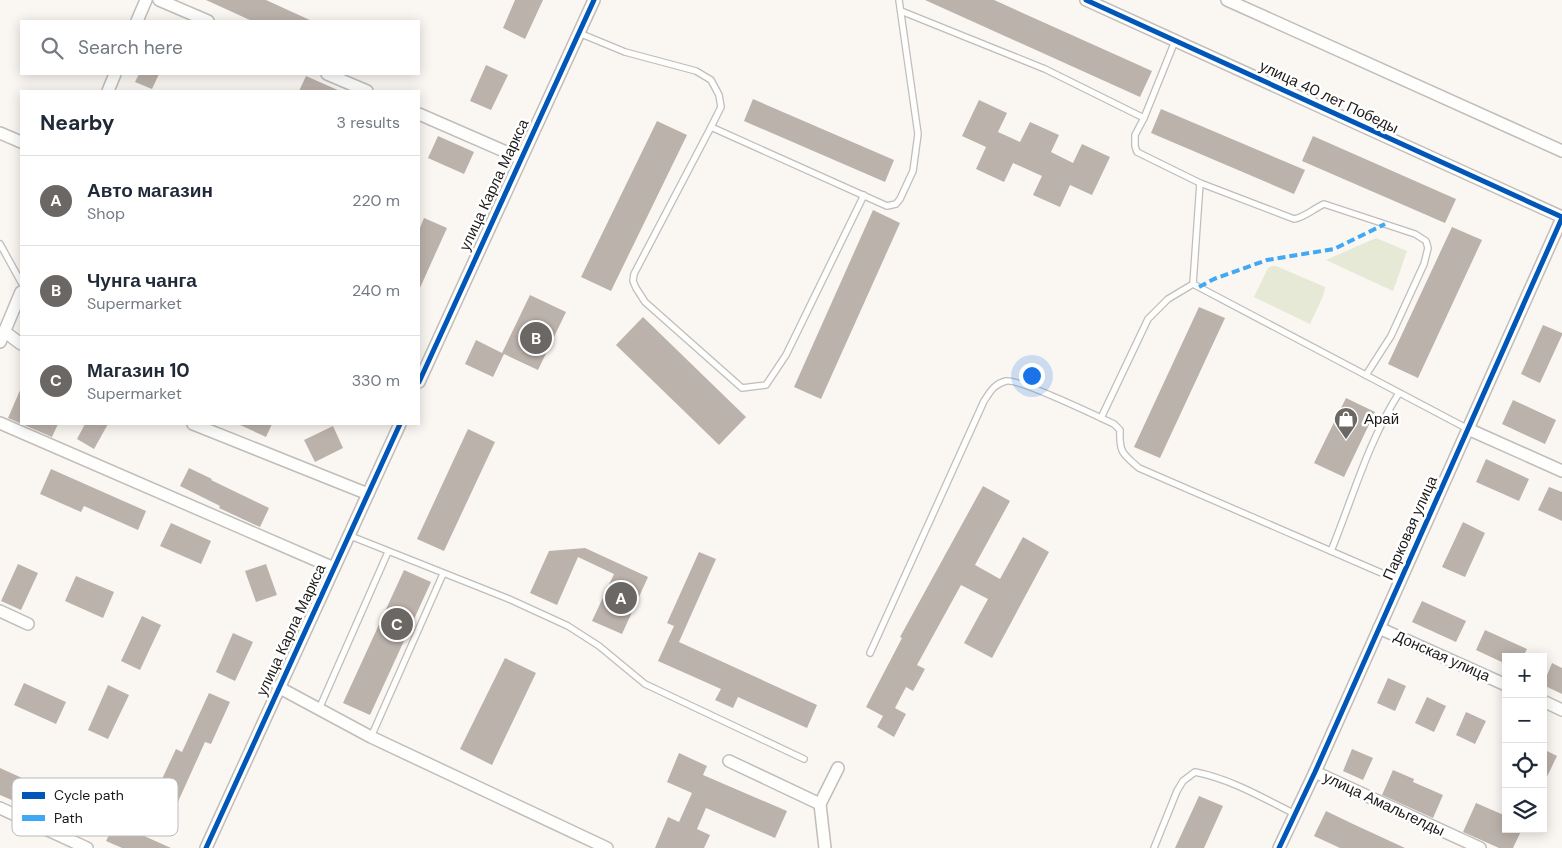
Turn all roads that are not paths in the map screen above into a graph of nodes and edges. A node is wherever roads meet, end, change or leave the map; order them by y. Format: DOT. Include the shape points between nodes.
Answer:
graph roads {
  1 [pos="146,0"];
  2 [pos="159,0"];
  3 [pos="594,0"];
  4 [pos="899,0"];
  5 [pos="1086,0"];
  6 [pos="1226,0"];
  7 [pos="901,11"];
  8 [pos="138,20"];
  9 [pos="206,20"];
  10 [pos="578,33"];
  11 [pos="1175,41"];
  12 [pos="116,75"];
  13 [pos="329,75"];
  14 [pos="108,90"];
  15 [pos="365,90"];
  16 [pos="420,114"];
  17 [pos="1144,118"];
  18 [pos="711,127"];
  19 [pos="0,133"];
  20 [pos="20,142"];
  21 [pos="1562,151"];
  22 [pos="520,158"];
  23 [pos="1200,183"];
  24 [pos="864,195"];
  25 [pos="1562,217"];
  26 [pos="0,244"];
  27 [pos="20,280"];
  28 [pos="1194,284"];
  29 [pos="20,294"];
  30 [pos="2,337"];
  31 [pos="20,344"];
  32 [pos="1366,375"];
  33 [pos="420,380"];
  34 [pos="1400,393"];
  35 [pos="1101,418"];
  36 [pos="0,423"];
  37 [pos="196,425"];
  38 [pos="400,425"];
  39 [pos="1468,429"];
  40 [pos="1562,471"];
  41 [pos="368,494"];
  42 [pos="348,535"];
  43 [pos="1331,551"];
  44 [pos="388,552"];
  45 [pos="334,568"];
  46 [pos="443,574"];
  47 [pos="1400,580"];
  48 [pos="0,611"];
  49 [pos="28,624"];
  50 [pos="1379,628"];
  51 [pos="870,653"];
  52 [pos="1502,683"];
  53 [pos="278,688"];
  54 [pos="1547,704"];
  55 [pos="319,709"];
  56 [pos="1562,710"];
  57 [pos="371,737"];
  58 [pos="804,759"];
  59 [pos="730,761"];
  60 [pos="838,768"];
  61 [pos="1315,772"];
  62 [pos="820,804"];
  63 [pos="0,808"];
  64 [pos="12,814"];
  65 [pos="1295,814"];
  66 [pos="61,836"];
  67 [pos="602,847"];
  68 [pos="87,848"];
  69 [pos="206,848"];
  70 [pos="825,848"];
  71 [pos="1154,848"];
  72 [pos="1279,848"];
  73 [pos="1480,848"];
  1 -- 8 [label="street"];
  2 -- 9 [label="street"];
  3 -- 10 [label="street, улица Карла Маркса"];
  4 -- 7 [label="lane"];
  5 -- 11 [label="street, улица 40 лет Победы"];
  6 -- 21 [label="street"];
  7 -- 17 [label="lane" via="1045,69"];
  7 -- 24 [label="lane" via="918,134 913,171 896,204 887,206"];
  10 -- 18 [label="lane" via="625,52 696,71 711,80 721,107"];
  10 -- 22 [label="street, улица Карла Маркса"];
  11 -- 17 [label="lane"];
  11 -- 25 [label="street, улица 40 лет Победы"];
  12 -- 14 [label="street"];
  13 -- 15 [label="street"];
  16 -- 22 [label="street"];
  17 -- 23 [label="lane" via="1136,135 1137,152"];
  18 -- 24 [label="lane"];
  18 -- 24 [label="lane" via="633,281 644,302 742,388 766,385 786,355"];
  19 -- 20 [label="street"];
  22 -- 33 [label="street, улица Карла Маркса"];
  23 -- 28 [label="lane"];
  23 -- 32 [label="lane" via="1294,219 1324,204 1426,241 1428,248 1424,264 1391,336"];
  25 -- 39 [label="street, Парковая улица"];
  26 -- 27 [label="lane"];
  28 -- 32 [label="lane"];
  28 -- 35 [label="lane" via="1168,298 1148,320"];
  29 -- 30 [label="street"];
  30 -- 31 [label="street"];
  32 -- 34 [label="lane"];
  34 -- 39 [label="lane"];
  34 -- 43 [label="lane" via="1386,414 1362,466"];
  35 -- 43 [label="lane" via="1120,430 1123,455 1139,468"];
  35 -- 51 [label="lane" via="1008,380 994,386 984,401"];
  36 -- 45 [label="street"];
  37 -- 41 [label="street"];
  38 -- 41 [label="street, улица Карла Маркса"];
  39 -- 40 [label="street"];
  39 -- 47 [label="street, Парковая улица"];
  41 -- 42 [label="street, улица Карла Маркса"];
  42 -- 44 [label="lane"];
  42 -- 45 [label="street, улица Карла Маркса"];
  43 -- 47 [label="lane"];
  44 -- 46 [label="lane"];
  44 -- 55 [label="lane"];
  45 -- 53 [label="street, улица Карла Маркса"];
  46 -- 57 [label="lane"];
  46 -- 58 [label="lane" via="568,626 645,684"];
  47 -- 50 [label="street, Парковая улица"];
  48 -- 49 [label="street"];
  50 -- 52 [label="street, Донская улица"];
  50 -- 61 [label="street, Парковая улица"];
  53 -- 55 [label="street"];
  53 -- 69 [label="street, улица Карла Маркса"];
  54 -- 56 [label="street"];
  55 -- 57 [label="street"];
  57 -- 67 [label="street"];
  59 -- 62 [label="street"];
  60 -- 62 [label="street"];
  61 -- 65 [label="street, Парковая улица"];
  61 -- 73 [label="street, улица Амальгелды"];
  62 -- 70 [label="street"];
  63 -- 64 [label="street"];
  65 -- 71 [label="lane" via="1222,779 1195,772 1183,781"];
  65 -- 72 [label="street, Парковая улица"];
  66 -- 68 [label="street"];
}
